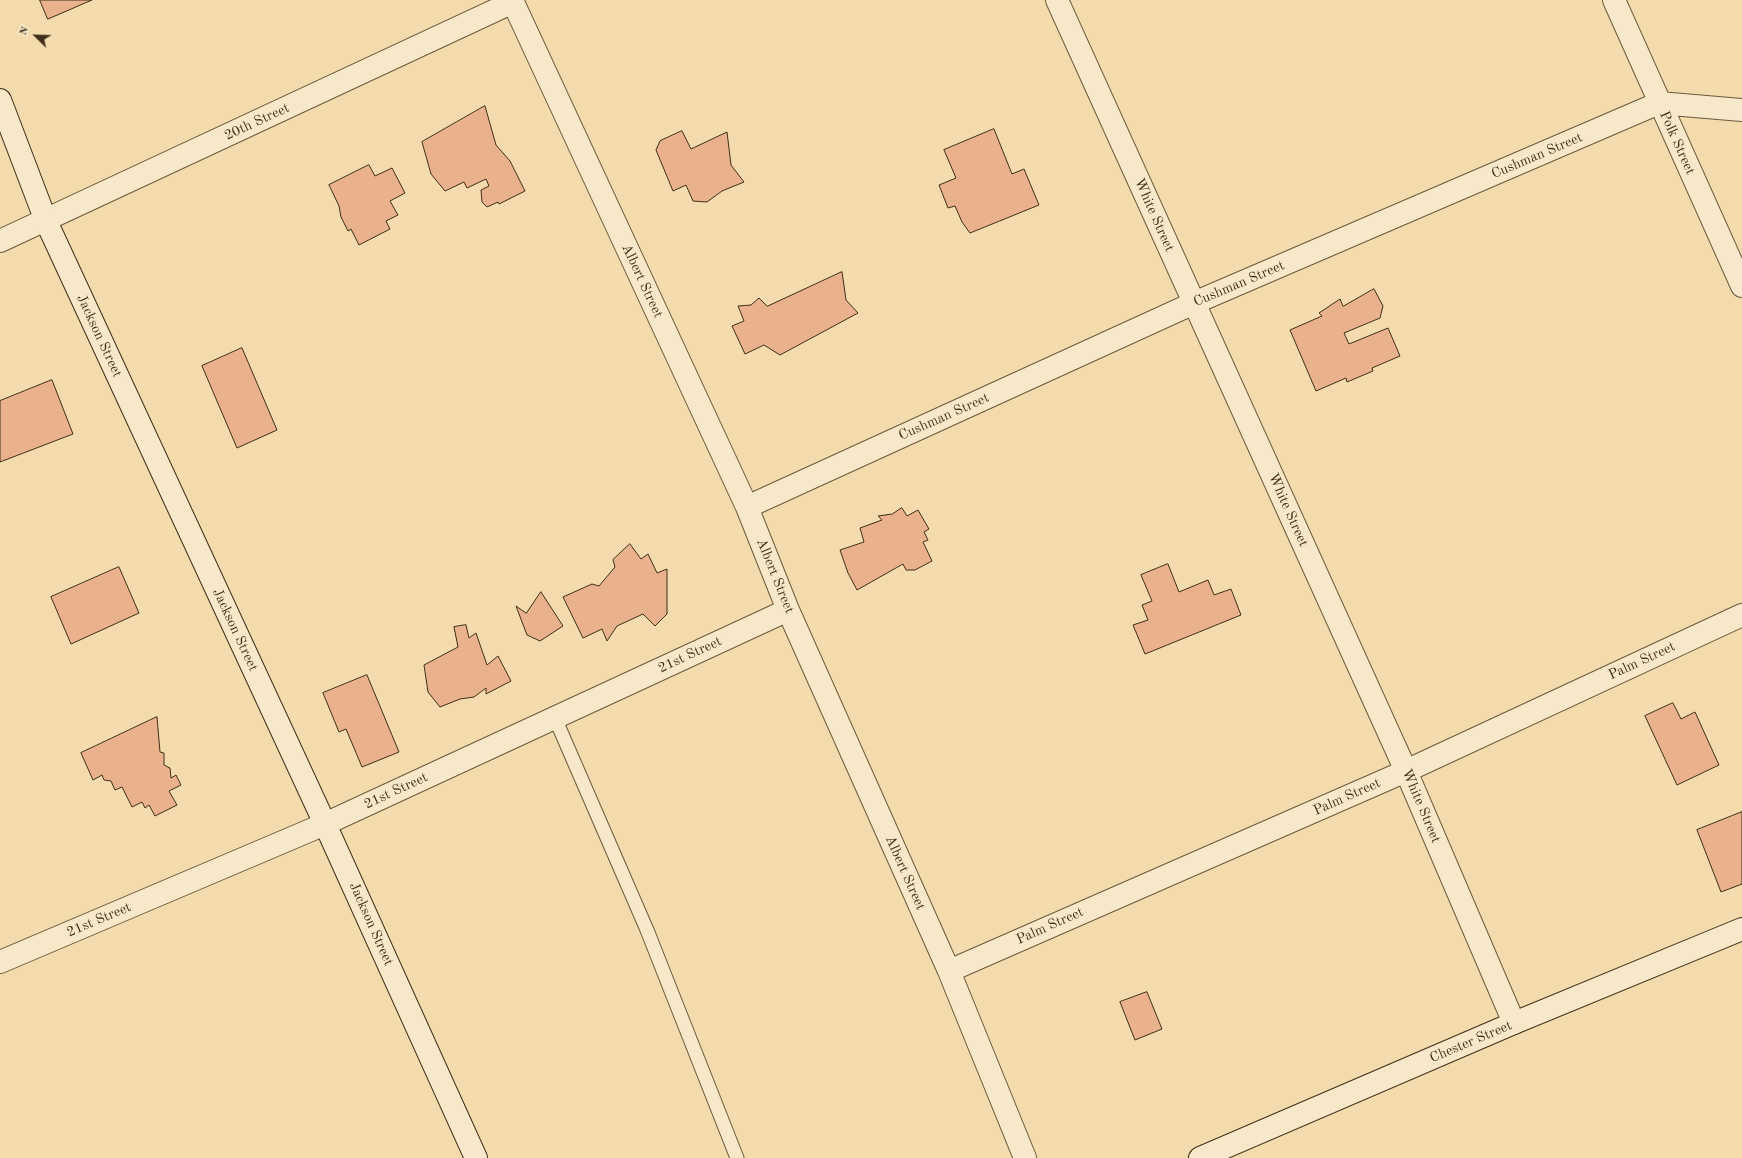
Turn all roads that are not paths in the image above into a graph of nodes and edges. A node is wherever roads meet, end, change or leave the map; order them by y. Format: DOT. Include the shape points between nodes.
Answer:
graph roads {
  1 [pos="1057,0"];
  2 [pos="1614,0"];
  3 [pos="512,1"];
  4 [pos="0,100"];
  5 [pos="1659,103"];
  6 [pos="1742,110"];
  7 [pos="46,221"];
  8 [pos="0,241"];
  9 [pos="1742,286"];
  10 [pos="1194,303"];
  11 [pos="747,507"];
  12 [pos="788,610"];
  13 [pos="1742,615"];
  14 [pos="555,718"];
  15 [pos="1406,771"];
  16 [pos="325,824"];
  17 [pos="1742,928"];
  18 [pos="0,962"];
  19 [pos="949,970"];
  20 [pos="1514,1023"];
  21 [pos="476,1158"];
  22 [pos="737,1158"];
  23 [pos="1025,1158"];
  24 [pos="1200,1158"];
  1 -- 10 [label="street, White Street"];
  2 -- 5 [label="street, Polk Street"];
  3 -- 7 [label="street, 20th Street"];
  3 -- 11 [label="street, Albert Street"];
  4 -- 7 [label="street, Jackson Street"];
  5 -- 6 [label="street, Cushman Street"];
  5 -- 9 [label="street, Polk Street"];
  5 -- 10 [label="street, Cushman Street"];
  7 -- 8 [label="street, 20th Street"];
  7 -- 16 [label="street, Jackson Street"];
  10 -- 11 [label="street, Cushman Street"];
  10 -- 15 [label="street, White Street"];
  11 -- 12 [label="street, Albert Street"];
  12 -- 14 [label="street, 21st Street"];
  12 -- 19 [label="street, Albert Street"];
  13 -- 15 [label="street, Palm Street"];
  14 -- 16 [label="street, 21st Street"];
  14 -- 22 [label="lane" via="647,930"];
  15 -- 19 [label="street, Palm Street"];
  15 -- 20 [label="street, White Street"];
  16 -- 18 [label="street, 21st Street"];
  16 -- 21 [label="street, Jackson Street"];
  17 -- 20 [label="street, Chester Street"];
  19 -- 23 [label="street, Albert Street"];
  20 -- 24 [label="street, Chester Street"];
}
